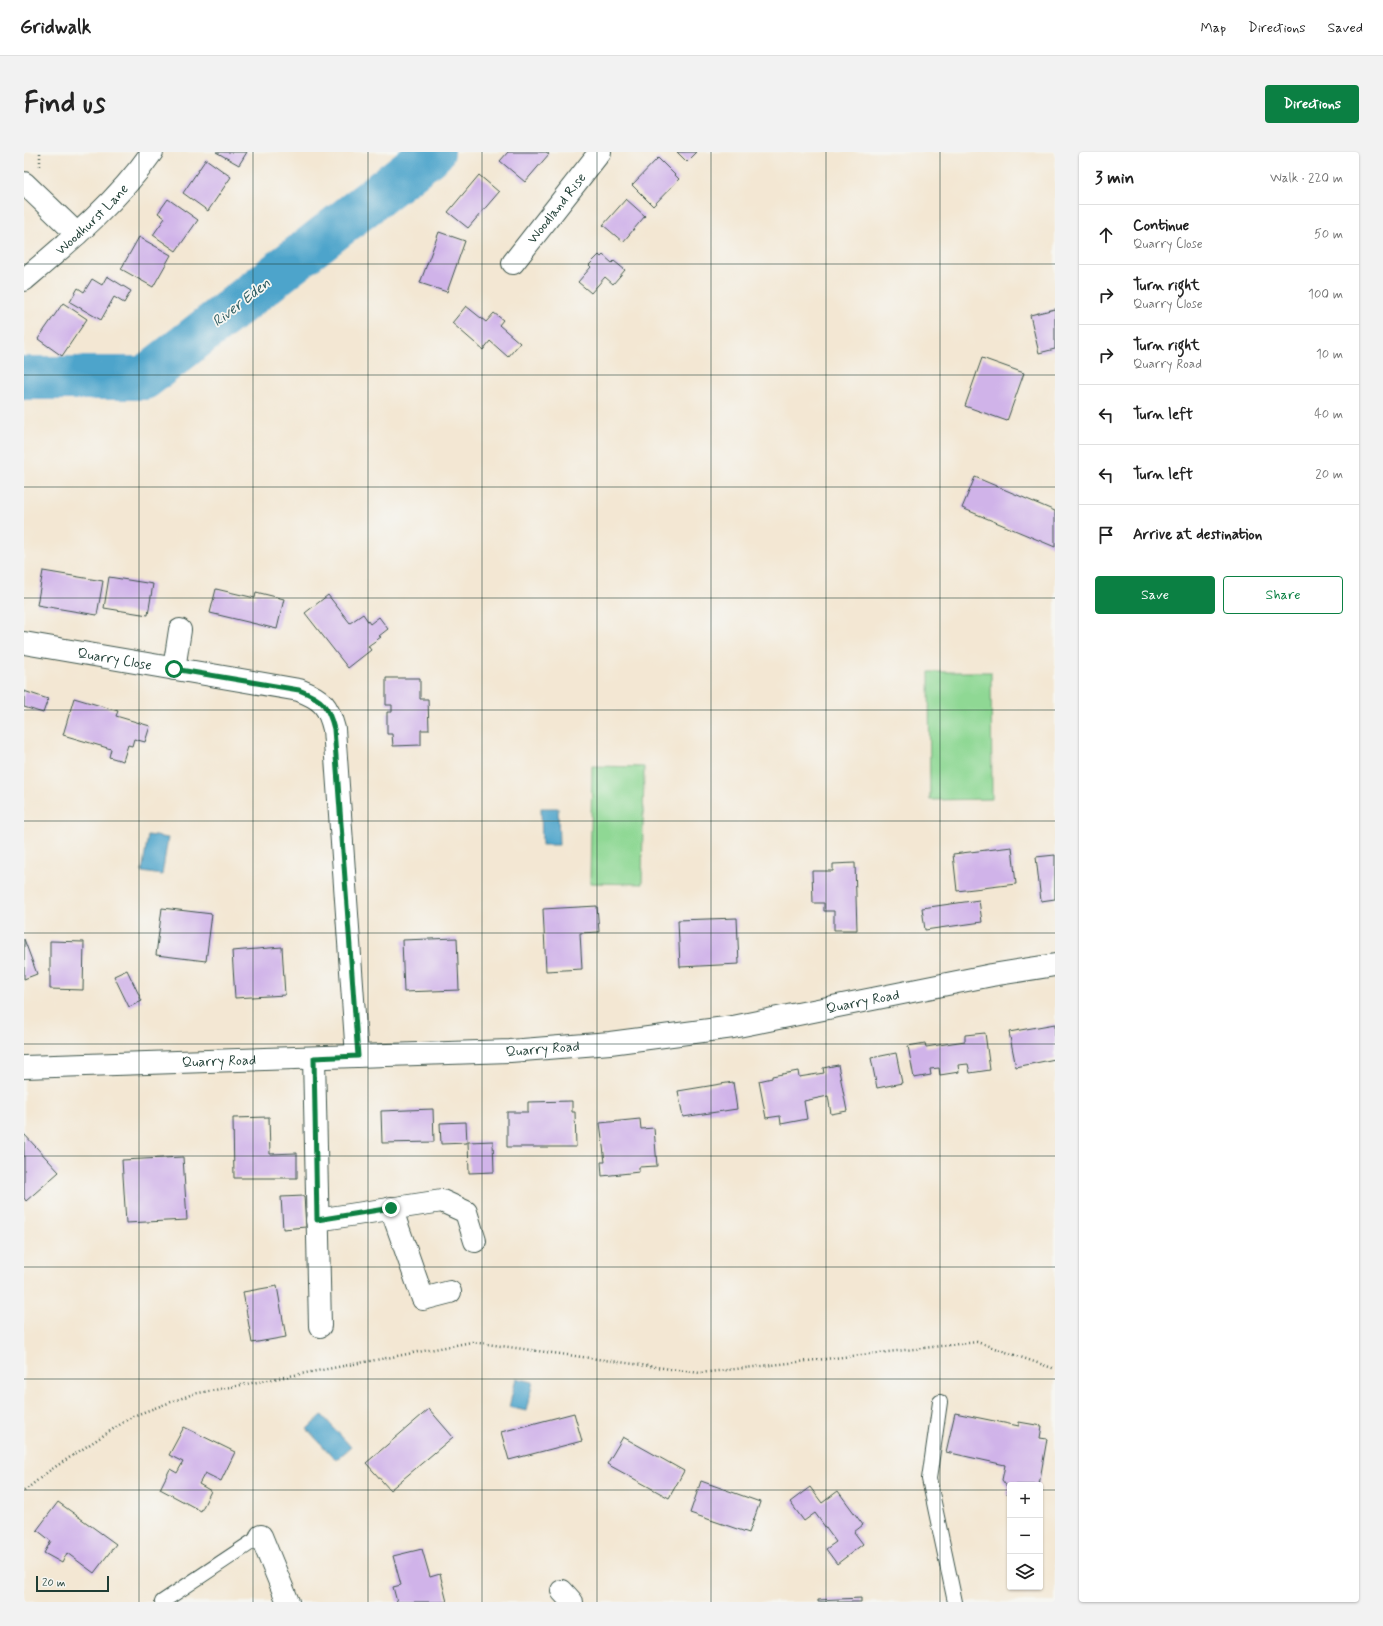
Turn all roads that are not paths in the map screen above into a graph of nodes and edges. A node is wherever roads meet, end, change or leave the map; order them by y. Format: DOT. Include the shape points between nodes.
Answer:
graph roads {
  1 [pos="152,152"];
  2 [pos="600,152"];
  3 [pos="24,183"];
  4 [pos="77,234"];
  5 [pos="513,263"];
  6 [pos="24,280"];
  7 [pos="180,630"];
  8 [pos="24,643"];
  9 [pos="174,669"];
  10 [pos="1055,965"];
  11 [pos="358,1056"];
  12 [pos="314,1058"];
  13 [pos="24,1067"];
  14 [pos="391,1208"];
  15 [pos="317,1220"];
  16 [pos="475,1241"];
  17 [pos="450,1292"];
  18 [pos="320,1326"];
  19 [pos="940,1402"];
  20 [pos="261,1536"];
  21 [pos="162,1602"];
  22 [pos="288,1602"];
  23 [pos="956,1602"];
  1 -- 4 [label="street, Woodhurst Lane" via="138,172"];
  2 -- 5 [label="street, Woodland Rise"];
  3 -- 4 [label="street"];
  4 -- 6 [label="street, Woodhurst Lane"];
  7 -- 9 [label="street"];
  8 -- 9 [label="street, Quarry Close"];
  9 -- 11 [label="street, Quarry Close" via="299,690 316,697 329,712 334,729"];
  10 -- 11 [label="street, Quarry Road" via="992,975 733,1027 610,1043 510,1051"];
  11 -- 12 [label="street, Quarry Road"];
  12 -- 13 [label="street, Quarry Road"];
  12 -- 15 [label="street"];
  14 -- 15 [label="street"];
  14 -- 16 [label="street" via="442,1201 466,1212"];
  14 -- 17 [label="street" via="423,1299"];
  15 -- 18 [label="street"];
  19 -- 23 [label="lane" via="929,1479"];
  20 -- 21 [label="lane"];
  20 -- 22 [label="street"];
}
